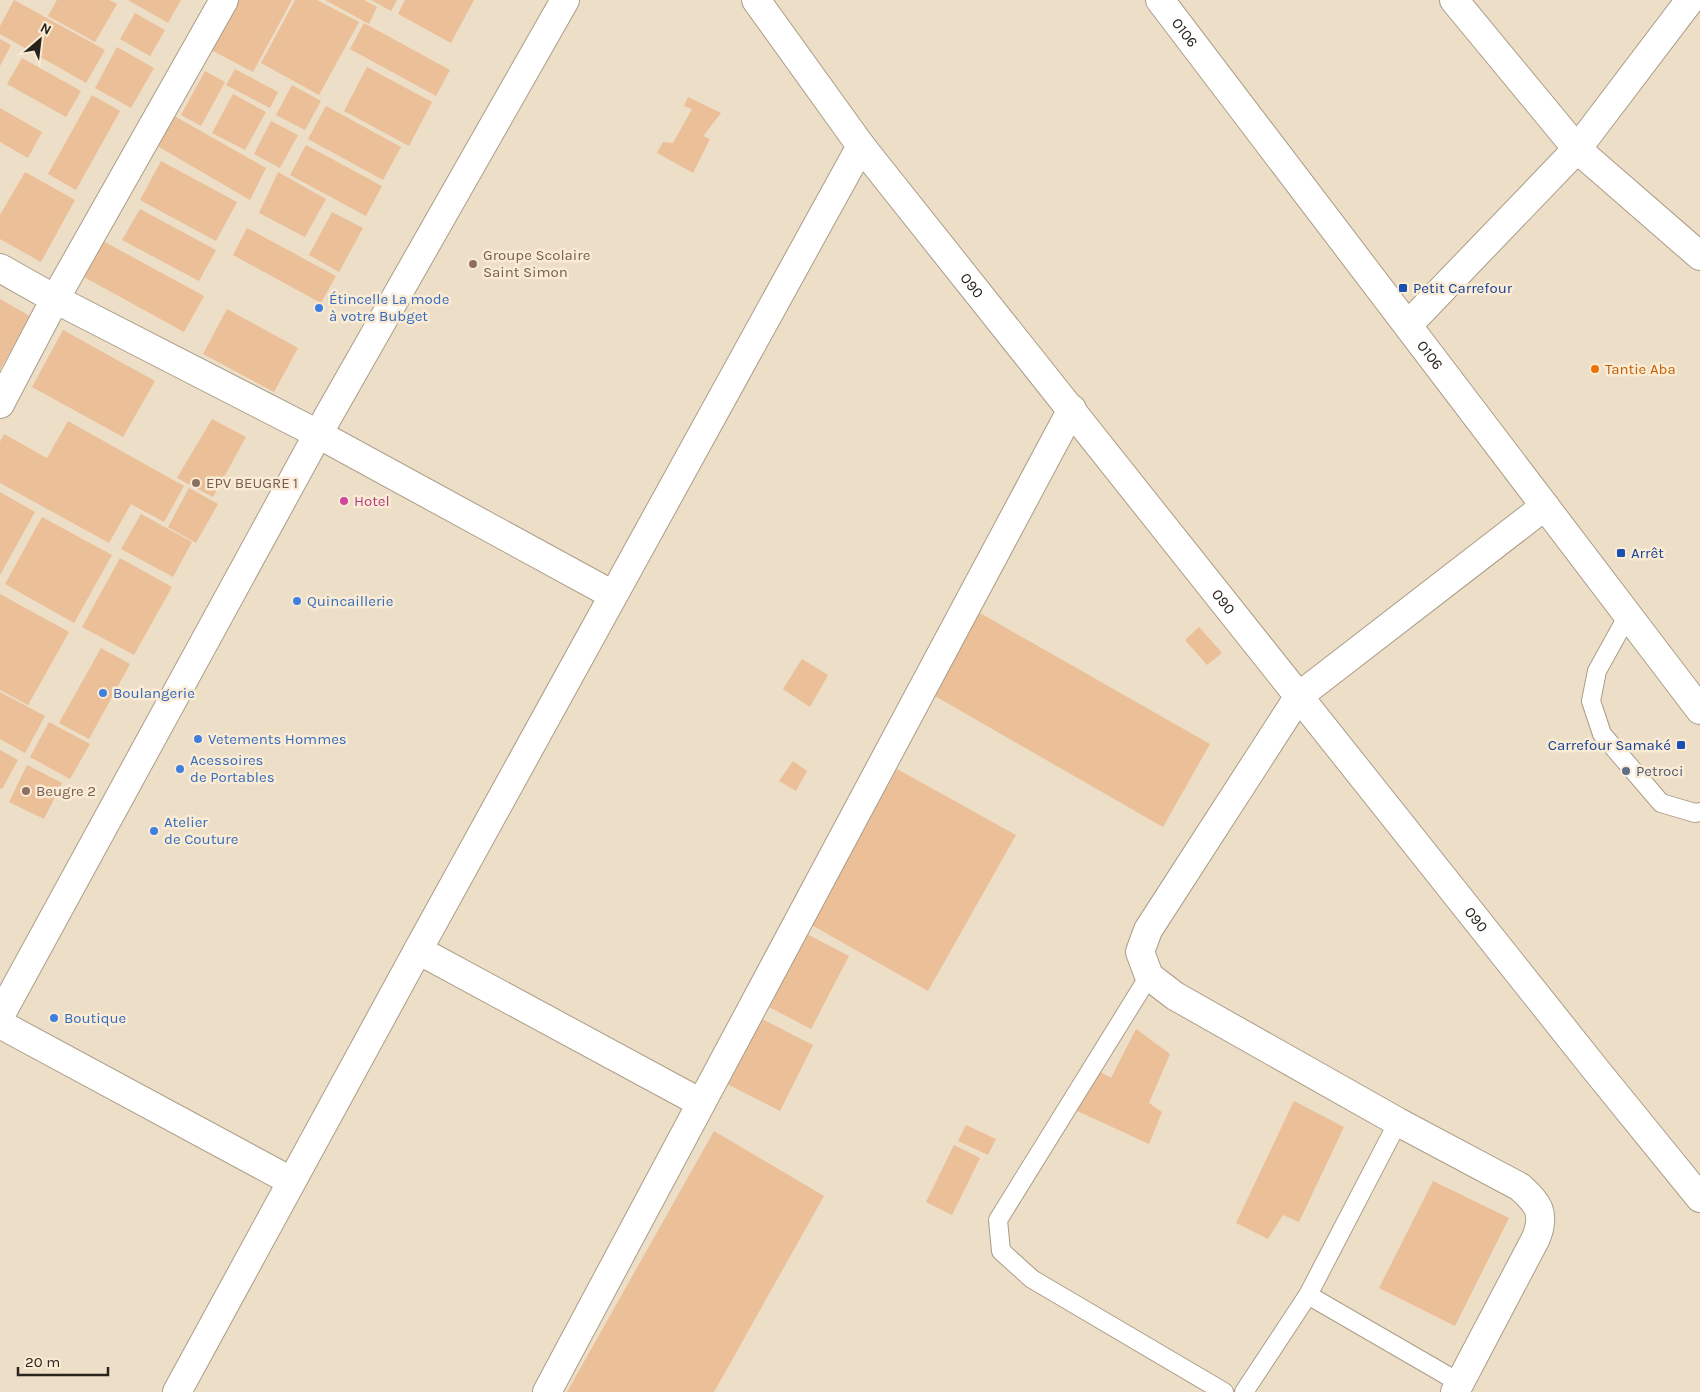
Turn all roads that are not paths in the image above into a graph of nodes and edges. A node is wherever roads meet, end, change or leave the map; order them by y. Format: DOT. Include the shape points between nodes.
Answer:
graph roads {
  1 [pos="224,0"];
  2 [pos="565,0"];
  3 [pos="756,0"];
  4 [pos="1160,0"];
  5 [pos="1454,0"];
  6 [pos="1690,0"];
  7 [pos="861,146"];
  8 [pos="1577,149"];
  9 [pos="1700,256"];
  10 [pos="0,268"];
  11 [pos="55,299"];
  12 [pos="1408,325"];
  13 [pos="0,404"];
  14 [pos="1072,409"];
  15 [pos="318,434"];
  16 [pos="1545,506"];
  17 [pos="613,595"];
  18 [pos="1628,615"];
  19 [pos="1299,696"];
  20 [pos="1700,710"];
  21 [pos="1700,812"];
  22 [pos="418,950"];
  23 [pos="1149,976"];
  24 [pos="0,1016"];
  25 [pos="0,1024"];
  26 [pos="701,1103"];
  27 [pos="1398,1122"];
  28 [pos="291,1181"];
  29 [pos="1700,1198"];
  30 [pos="1308,1295"];
  31 [pos="1458,1387"];
  32 [pos="177,1392"];
  33 [pos="548,1392"];
  34 [pos="1224,1392"];
  35 [pos="1244,1392"];
  1 -- 11 [label="street"];
  2 -- 15 [label="street"];
  3 -- 7 [label="street, O90"];
  4 -- 12 [label="street, O106"];
  5 -- 8 [label="street"];
  6 -- 8 [label="street"];
  7 -- 14 [label="street, O90"];
  7 -- 17 [label="street"];
  8 -- 9 [label="street"];
  8 -- 12 [label="street"];
  10 -- 11 [label="street"];
  11 -- 13 [label="street"];
  11 -- 15 [label="street"];
  12 -- 16 [label="street, O106"];
  14 -- 19 [label="street, O90"];
  14 -- 26 [label="street"];
  15 -- 17 [label="street"];
  15 -- 24 [label="street"];
  16 -- 18 [label="street, O106"];
  16 -- 19 [label="street"];
  17 -- 22 [label="street"];
  18 -- 20 [label="street, O106"];
  18 -- 21 [label="lane" via="1597,671 1591,701 1602,734 1661,803"];
  19 -- 23 [label="street" via="1148,930 1140,952"];
  19 -- 29 [label="street, O90"];
  22 -- 26 [label="street"];
  22 -- 28 [label="street"];
  23 -- 27 [label="street" via="1175,996"];
  23 -- 34 [label="lane" via="998,1220 1001,1251 1032,1280"];
  25 -- 28 [label="street"];
  26 -- 33 [label="street"];
  27 -- 30 [label="lane"];
  27 -- 31 [label="street" via="1520,1187 1536,1202 1542,1225"];
  28 -- 32 [label="street"];
  30 -- 31 [label="lane"];
  30 -- 35 [label="lane"];
}
